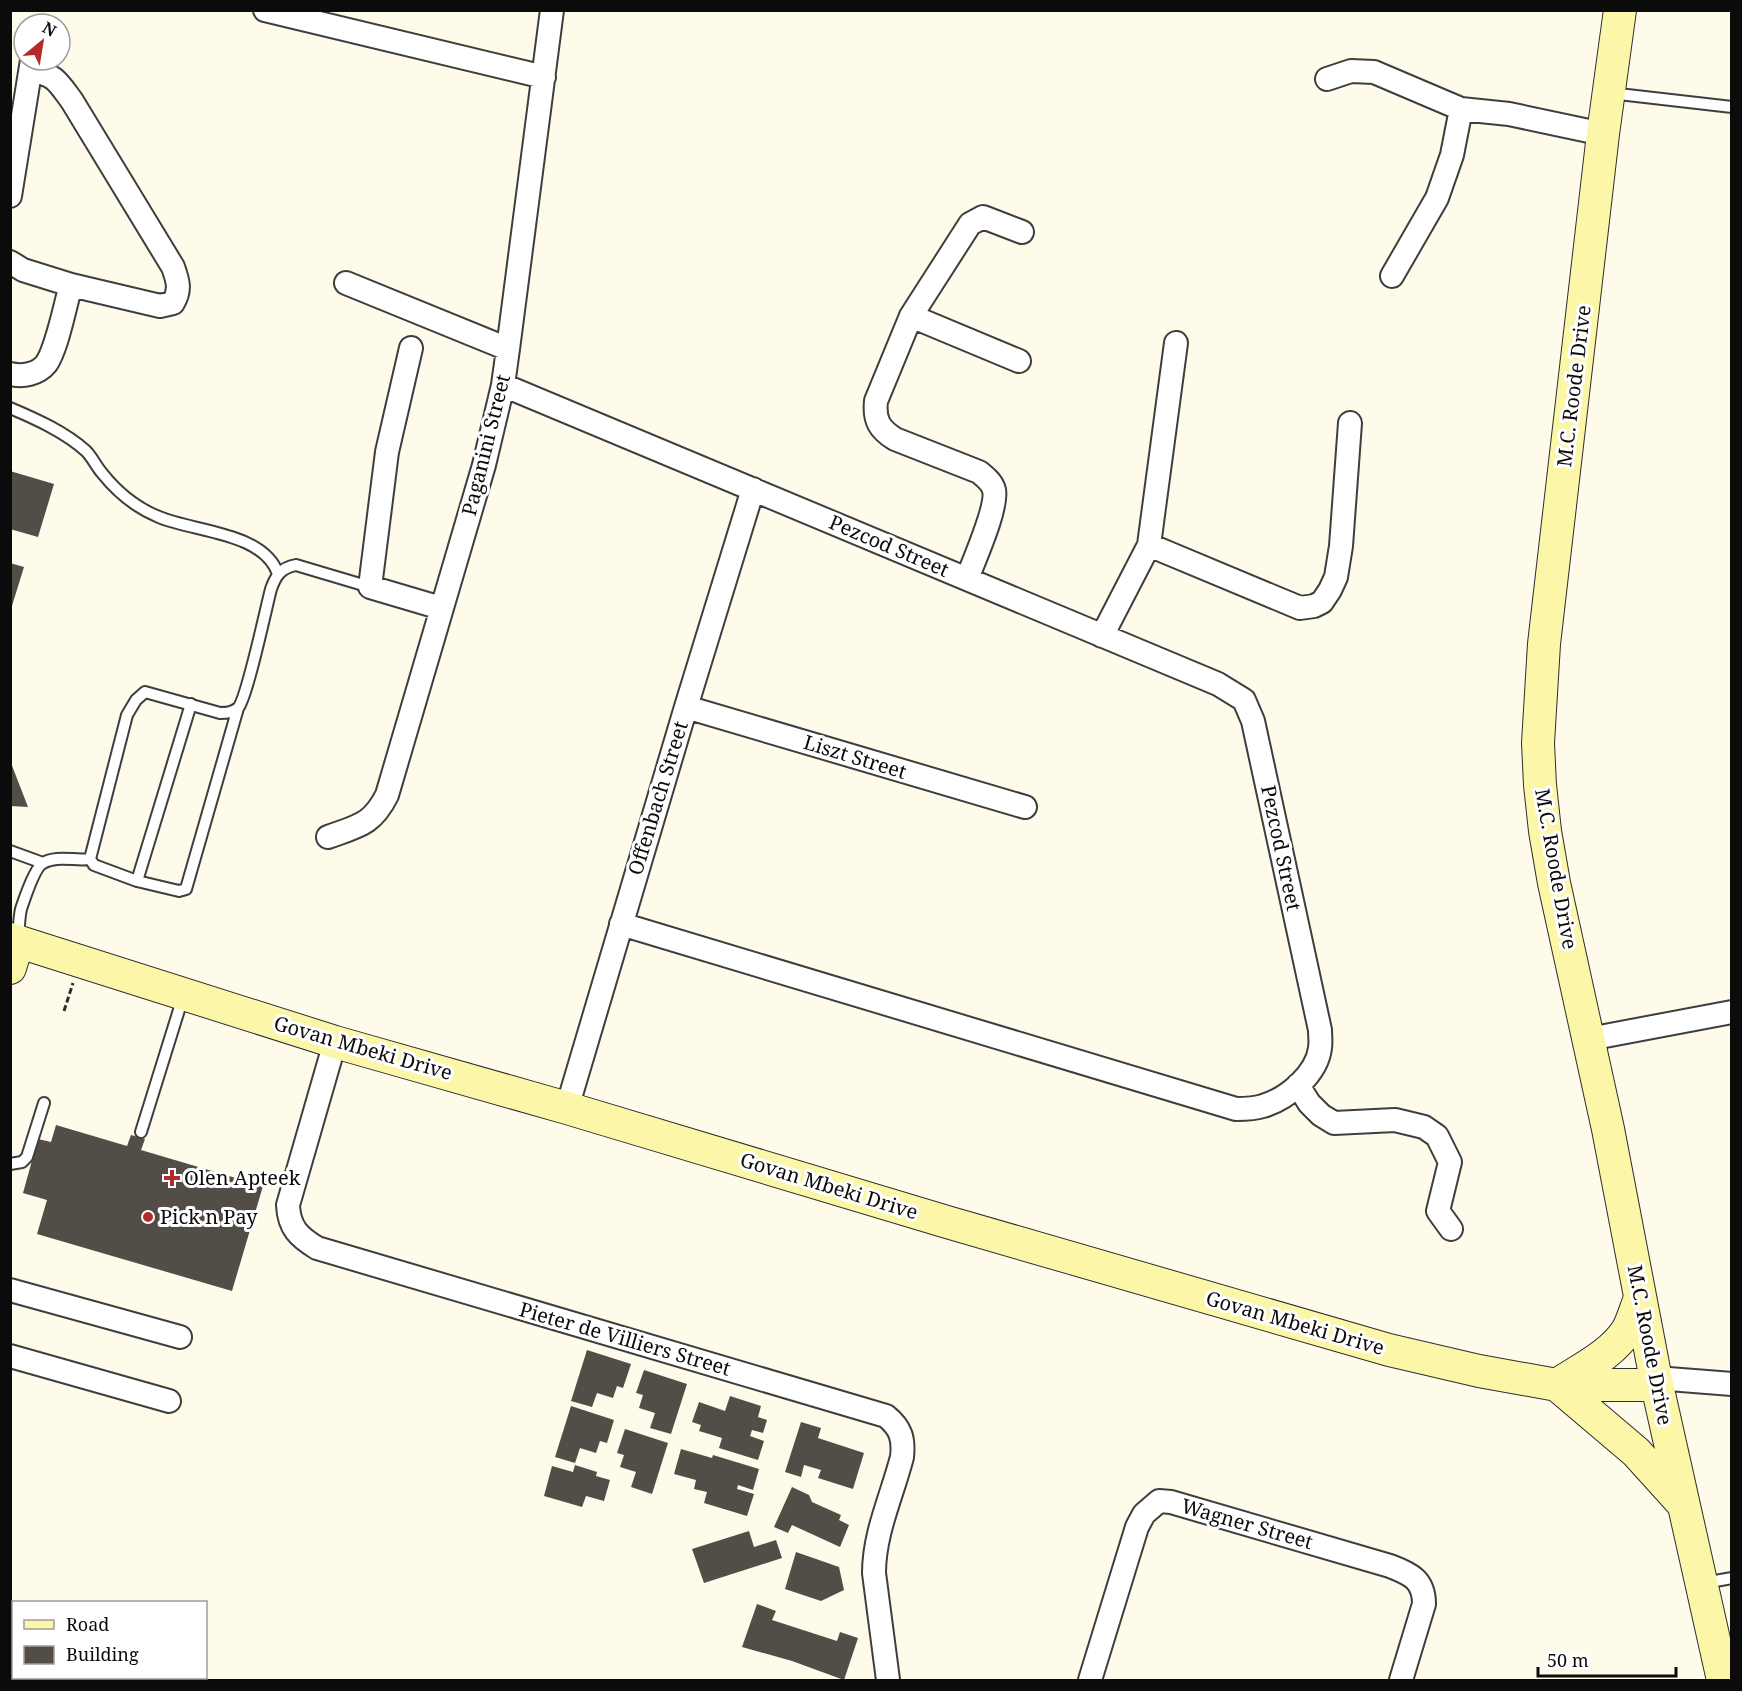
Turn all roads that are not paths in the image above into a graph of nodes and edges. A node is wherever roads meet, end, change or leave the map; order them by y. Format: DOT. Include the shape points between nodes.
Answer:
graph roads {
  1 [pos="265,10"];
  2 [pos="552,10"];
  3 [pos="1620,10"];
  4 [pos="333,19"];
  5 [pos="30,72"];
  6 [pos="44,72"];
  7 [pos="544,78"];
  8 [pos="1327,79"];
  9 [pos="1610,93"];
  10 [pos="1731,107"];
  11 [pos="1461,109"];
  12 [pos="1603,134"];
  13 [pos="10,196"];
  14 [pos="1022,232"];
  15 [pos="10,262"];
  16 [pos="1392,276"];
  17 [pos="346,283"];
  18 [pos="71,285"];
  19 [pos="911,316"];
  20 [pos="1176,343"];
  21 [pos="411,348"];
  22 [pos="508,349"];
  23 [pos="1019,361"];
  24 [pos="10,374"];
  25 [pos="502,385"];
  26 [pos="10,408"];
  27 [pos="1350,423"];
  28 [pos="753,489"];
  29 [pos="1149,545"];
  30 [pos="278,574"];
  31 [pos="967,579"];
  32 [pos="370,587"];
  33 [pos="441,608"];
  34 [pos="1102,636"];
  35 [pos="190,705"];
  36 [pos="686,706"];
  37 [pos="238,708"];
  38 [pos="1025,807"];
  39 [pos="328,837"];
  40 [pos="10,851"];
  41 [pos="90,858"];
  42 [pos="43,863"];
  43 [pos="137,881"];
  44 [pos="621,924"];
  45 [pos="13,949"];
  46 [pos="184,994"];
  47 [pos="1731,1012"];
  48 [pos="1589,1039"];
  49 [pos="335,1042"];
  50 [pos="1298,1085"];
  51 [pos="44,1103"];
  52 [pos="567,1108"];
  53 [pos="141,1132"];
  54 [pos="10,1164"];
  55 [pos="1451,1229"];
  56 [pos="10,1290"];
  57 [pos="1640,1298"];
  58 [pos="180,1337"];
  59 [pos="10,1356"];
  60 [pos="1656,1381"];
  61 [pos="1731,1384"];
  62 [pos="1557,1385"];
  63 [pos="169,1401"];
  64 [pos="1683,1504"];
  65 [pos="1731,1578"];
  66 [pos="1701,1584"];
  67 [pos="888,1680"];
  68 [pos="1090,1680"];
  69 [pos="1401,1680"];
  70 [pos="1723,1680"];
  1 -- 4 [label="street"];
  2 -- 7 [label="street, Paganini Street"];
  3 -- 9 [label="street, M.C. Roode Drive"];
  4 -- 7 [label="street"];
  5 -- 13 [label="street"];
  6 -- 18 [label="street" via="72,101 173,267 179,285 173,303 160,306"];
  7 -- 22 [label="street, Paganini Street"];
  8 -- 11 [label="street" via="1351,71 1374,72"];
  9 -- 10 [label="lane"];
  9 -- 12 [label="street, M.C. Roode Drive"];
  11 -- 12 [label="street" via="1509,114"];
  11 -- 16 [label="street" via="1452,155 1437,198"];
  12 -- 48 [label="street, M.C. Roode Drive" via="1544,644 1538,743 1545,831"];
  14 -- 19 [label="street" via="983,216 970,224"];
  15 -- 18 [label="street"];
  17 -- 22 [label="street"];
  18 -- 24 [label="street" via="45,364 32,374"];
  19 -- 23 [label="street"];
  19 -- 31 [label="street" via="883,382 875,416 878,426 895,439 988,478 994,502"];
  20 -- 29 [label="street"];
  21 -- 32 [label="street" via="387,452"];
  22 -- 25 [label="street, Paganini Street"];
  25 -- 28 [label="street, Pezcod Street"];
  25 -- 33 [label="street, Paganini Street" via="484,465"];
  26 -- 30 [label="lane" via="70,438 88,453 110,483 143,509 257,549 274,563"];
  27 -- 29 [label="street" via="1338,566 1322,602 1300,608"];
  28 -- 31 [label="street, Pezcod Street"];
  28 -- 36 [label="street, Offenbach Street"];
  29 -- 34 [label="street"];
  30 -- 32 [label="lane" via="296,565"];
  30 -- 37 [label="lane"];
  31 -- 34 [label="street, Pezcod Street"];
  32 -- 33 [label="street"];
  33 -- 39 [label="street, Paganini Street" via="387,795 379,811 363,825"];
  34 -- 50 [label="street, Pezcod Street" via="1218,684 1244,700 1249,708 1320,1030 1315,1063"];
  35 -- 37 [label="lane" via="220,713"];
  35 -- 41 [label="lane" via="146,692 136,700 127,715"];
  35 -- 43 [label="lane"];
  36 -- 38 [label="street, Liszt Street"];
  36 -- 44 [label="street, Offenbach Street"];
  37 -- 43 [label="lane" via="186,889 179,891"];
  40 -- 42 [label="lane"];
  41 -- 42 [label="lane"];
  41 -- 43 [label="lane" via="94,865"];
  42 -- 45 [label="lane" via="35,872 21,910"];
  44 -- 50 [label="street, Pezcod Street" via="1236,1109 1266,1106"];
  44 -- 52 [label="street, Offenbach Street"];
  45 -- 46 [label="street, Govan Mbeki Drive"];
  46 -- 49 [label="street, Govan Mbeki Drive"];
  46 -- 53 [label="lane"];
  47 -- 48 [label="street"];
  48 -- 57 [label="street, M.C. Roode Drive"];
  49 -- 52 [label="street, Govan Mbeki Drive"];
  49 -- 67 [label="street, Pieter de Villiers Street" via="288,1205 288,1217 300,1237 317,1248 886,1416 895,1424 903,1443 902,1457 876,1543 873,1573"];
  50 -- 55 [label="street" via="1321,1116 1334,1123 1395,1120 1424,1127 1437,1136 1450,1162 1438,1211"];
  51 -- 54 [label="lane" via="27,1157"];
  52 -- 62 [label="street, Govan Mbeki Drive" via="1389,1350"];
  56 -- 58 [label="street"];
  57 -- 60 [label="street, M.C. Roode Drive"];
  57 -- 62 [label="street" via="1627,1331 1617,1343"];
  59 -- 63 [label="street"];
  60 -- 61 [label="street"];
  60 -- 62 [label="street, Govan Mbeki Drive"];
  60 -- 64 [label="street, M.C. Roode Drive"];
  62 -- 64 [label="street" via="1636,1452"];
  64 -- 66 [label="street, M.C. Roode Drive"];
  65 -- 66 [label="lane"];
  66 -- 70 [label="street, M.C. Roode Drive"];
  68 -- 69 [label="street, Wagner Street" via="1137,1527 1144,1514 1159,1502 1171,1502 1390,1566 1411,1576 1424,1591 1424,1604"];
}
